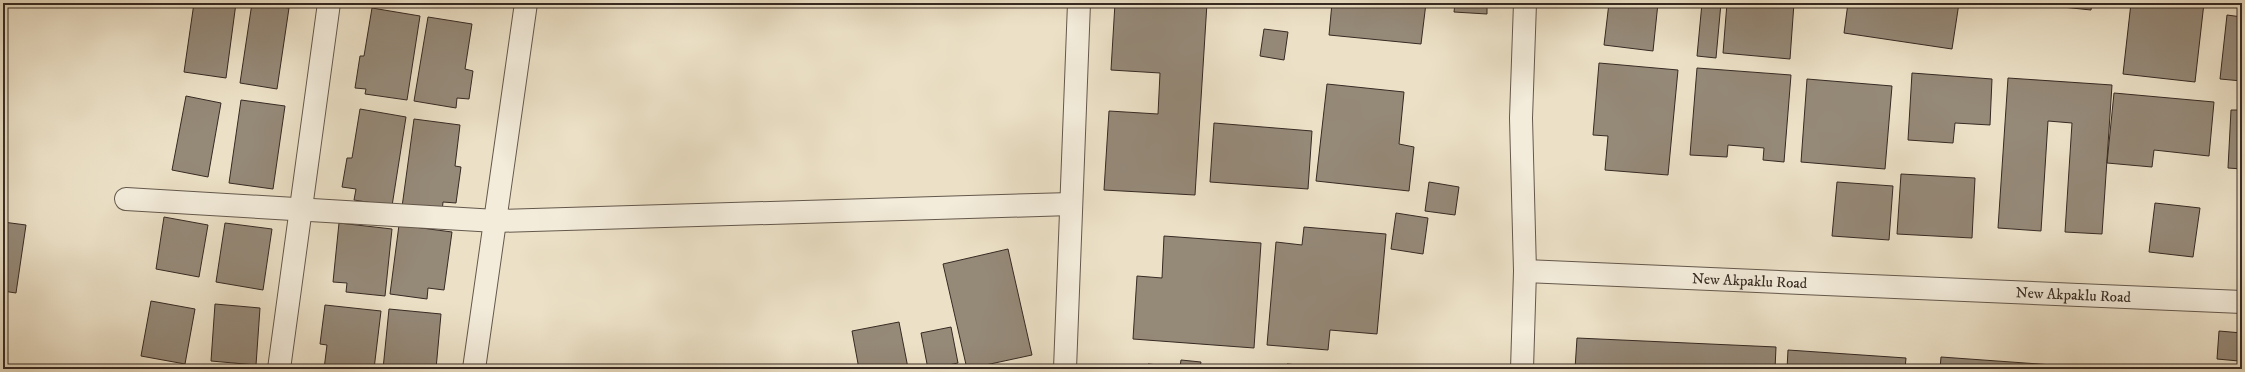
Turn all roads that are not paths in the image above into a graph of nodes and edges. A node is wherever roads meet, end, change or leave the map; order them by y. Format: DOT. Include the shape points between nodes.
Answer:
graph roads {
  1 [pos="329,3"];
  2 [pos="526,3"];
  3 [pos="1079,3"];
  4 [pos="1525,3"];
  5 [pos="126,199"];
  6 [pos="1071,204"];
  7 [pos="301,209"];
  8 [pos="496,222"];
  9 [pos="1525,271"];
  10 [pos="2242,302"];
  11 [pos="279,369"];
  12 [pos="474,369"];
  13 [pos="1065,369"];
  14 [pos="1522,369"];
  1 -- 7 [label="street"];
  2 -- 8 [label="street"];
  3 -- 6 [label="street"];
  4 -- 9 [label="street" via="1521,118"];
  5 -- 7 [label="street"];
  6 -- 8 [label="street"];
  6 -- 13 [label="street"];
  7 -- 8 [label="street"];
  7 -- 11 [label="street"];
  8 -- 12 [label="street"];
  9 -- 10 [label="street, New Akpaklu Road"];
  9 -- 14 [label="street"];
}
